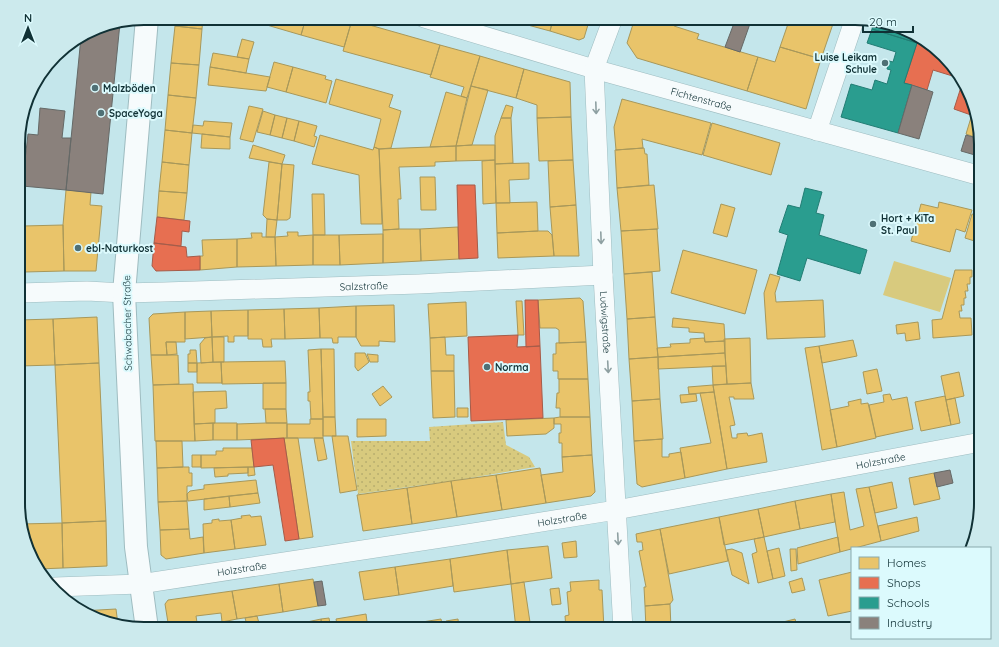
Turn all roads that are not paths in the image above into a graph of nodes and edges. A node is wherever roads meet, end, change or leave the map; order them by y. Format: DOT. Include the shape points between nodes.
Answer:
graph roads {
  1 [pos="146,25"];
  2 [pos="447,25"];
  3 [pos="610,25"];
  4 [pos="853,25"];
  5 [pos="594,69"];
  6 [pos="818,131"];
  7 [pos="974,174"];
  8 [pos="603,275"];
  9 [pos="25,293"];
  10 [pos="124,293"];
  11 [pos="974,443"];
  12 [pos="616,510"];
  13 [pos="140,584"];
  14 [pos="61,587"];
  15 [pos="146,622"];
  16 [pos="623,622"];
  1 -- 10 [label="main road, Schwabacher Straße"];
  2 -- 5 [label="street, Fichtenstraße"];
  3 -- 5 [label="street, Ludwigstraße"];
  4 -- 6 [label="street"];
  5 -- 6 [label="street, Fichtenstraße"];
  5 -- 8 [label="street, Ludwigstraße, one-way"];
  6 -- 7 [label="street, Fichtenstraße"];
  8 -- 10 [label="street, Salzstraße" via="419,284"];
  8 -- 12 [label="street, Ludwigstraße, one-way"];
  9 -- 10 [label="street, Salzstraße"];
  10 -- 13 [label="main road, Schwabacher Straße"];
  11 -- 12 [label="street, Holzstraße"];
  12 -- 13 [label="street, Holzstraße"];
  12 -- 16 [label="street, Ludwigstraße, one-way"];
  13 -- 14 [label="street, Holzstraße"];
  13 -- 15 [label="main road, Schwabacher Straße"];
}
